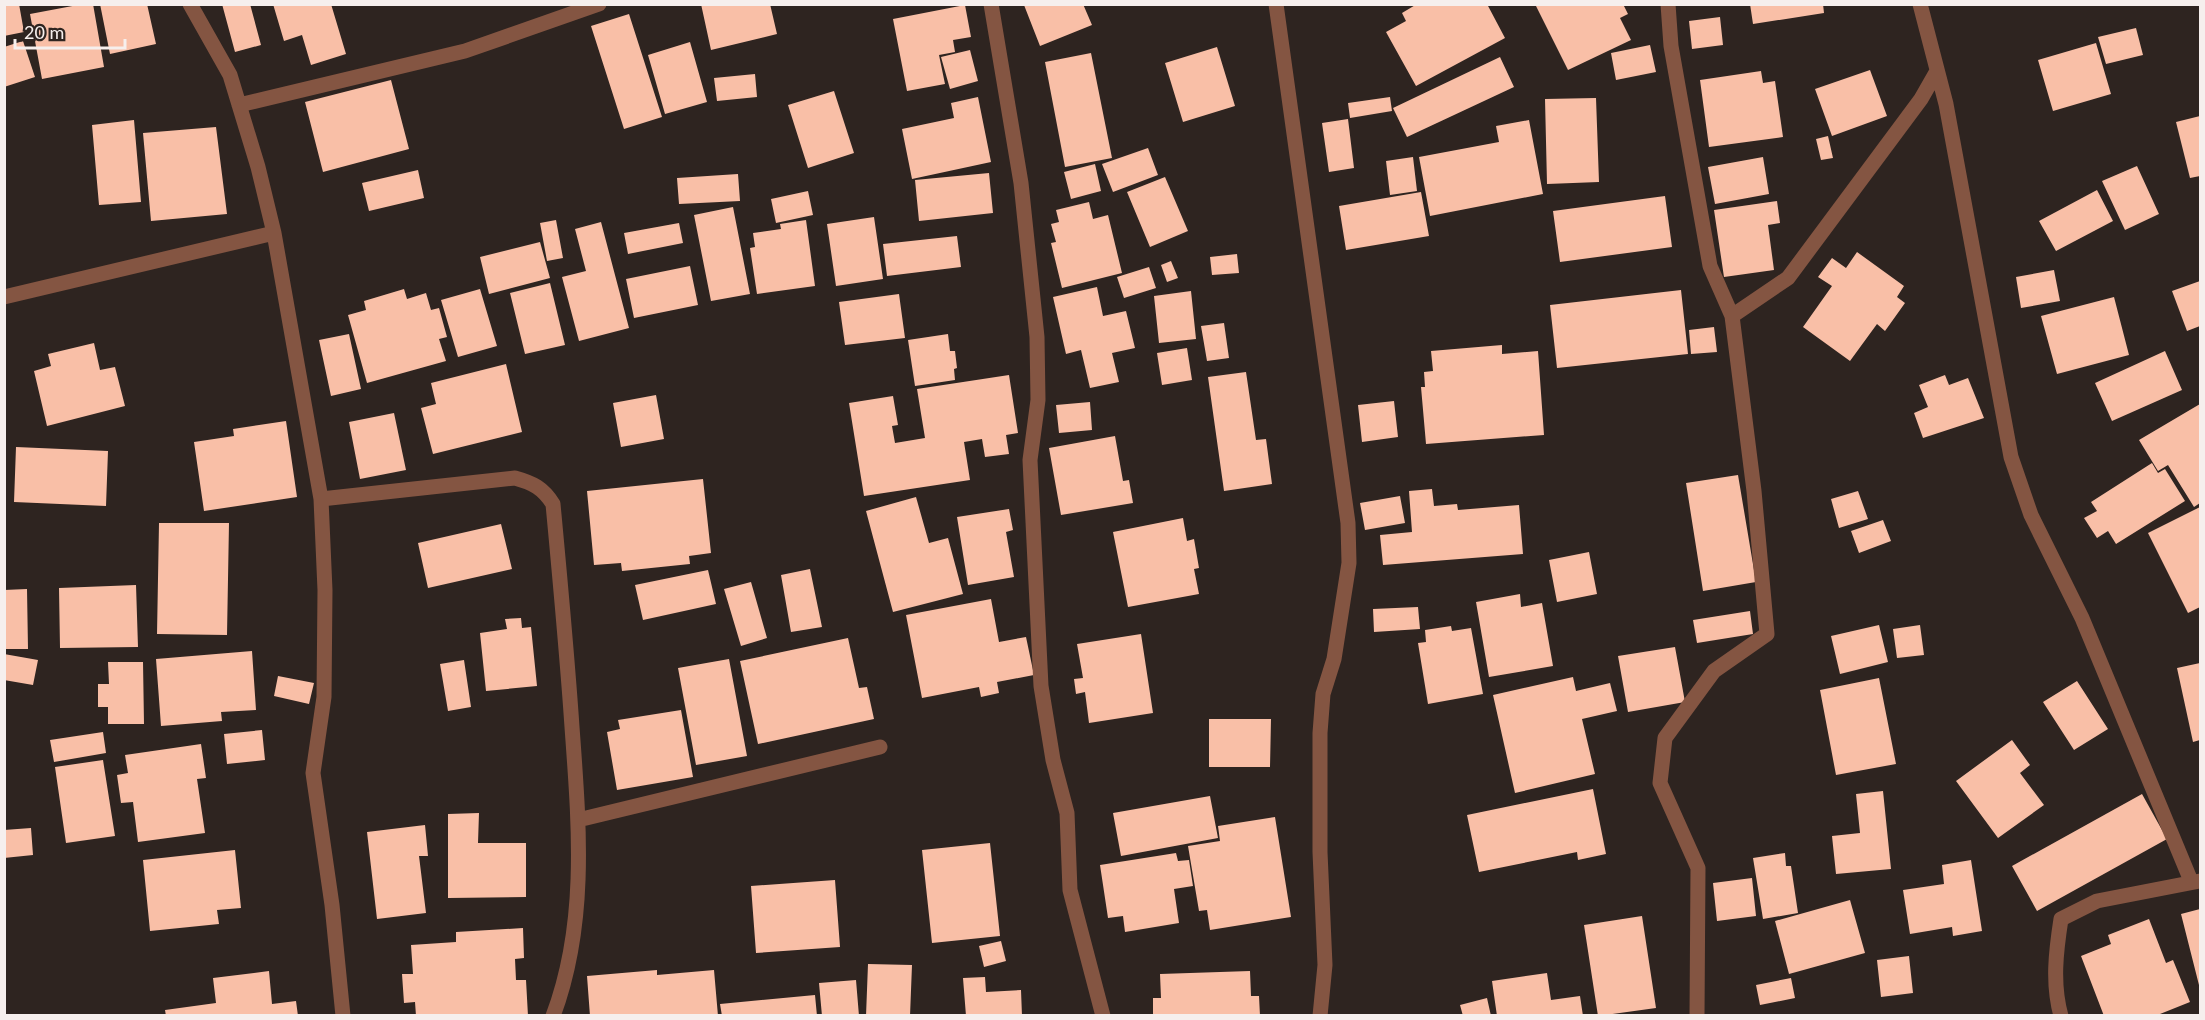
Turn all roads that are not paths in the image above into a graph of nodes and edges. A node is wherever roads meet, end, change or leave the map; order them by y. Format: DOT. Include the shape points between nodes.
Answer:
graph roads {
  1 [pos="190,4"];
  2 [pos="599,4"];
  3 [pos="991,4"];
  4 [pos="1276,4"];
  5 [pos="1668,4"];
  6 [pos="1920,4"];
  7 [pos="1937,71"];
  8 [pos="239,105"];
  9 [pos="274,233"];
  10 [pos="4,297"];
  11 [pos="1732,315"];
  12 [pos="321,499"];
  13 [pos="880,747"];
  14 [pos="578,820"];
  15 [pos="2196,881"];
  16 [pos="343,1016"];
  17 [pos="554,1016"];
  18 [pos="1103,1016"];
  19 [pos="1320,1016"];
  20 [pos="1697,1016"];
  21 [pos="2061,1016"];
  1 -- 8 [label="street" via="230,75"];
  2 -- 8 [label="street" via="465,51"];
  3 -- 18 [label="street" via="1021,183 1037,337 1038,400 1030,460 1041,686 1066,813 1070,890"];
  4 -- 19 [label="street" via="1348,523 1349,563 1334,658 1323,694 1320,734 1325,965"];
  5 -- 11 [label="street" via="1671,46 1710,266"];
  6 -- 7 [label="street"];
  7 -- 11 [label="street" via="1921,99 1788,278"];
  7 -- 15 [label="street" via="2011,457 2031,515 2082,618"];
  8 -- 9 [label="street"];
  9 -- 10 [label="street"];
  9 -- 12 [label="street"];
  11 -- 20 [label="street" via="1755,491 1767,634 1714,671 1665,738 1660,783 1698,868"];
  12 -- 14 [label="street" via="515,478 533,483 546,493 553,504 559,560"];
  12 -- 16 [label="street" via="324,697 313,773"];
  13 -- 14 [label="street"];
  14 -- 17 [label="street" via="580,881 566,982"];
  15 -- 21 [label="street" via="2097,901 2061,919 2055,995"];
}
